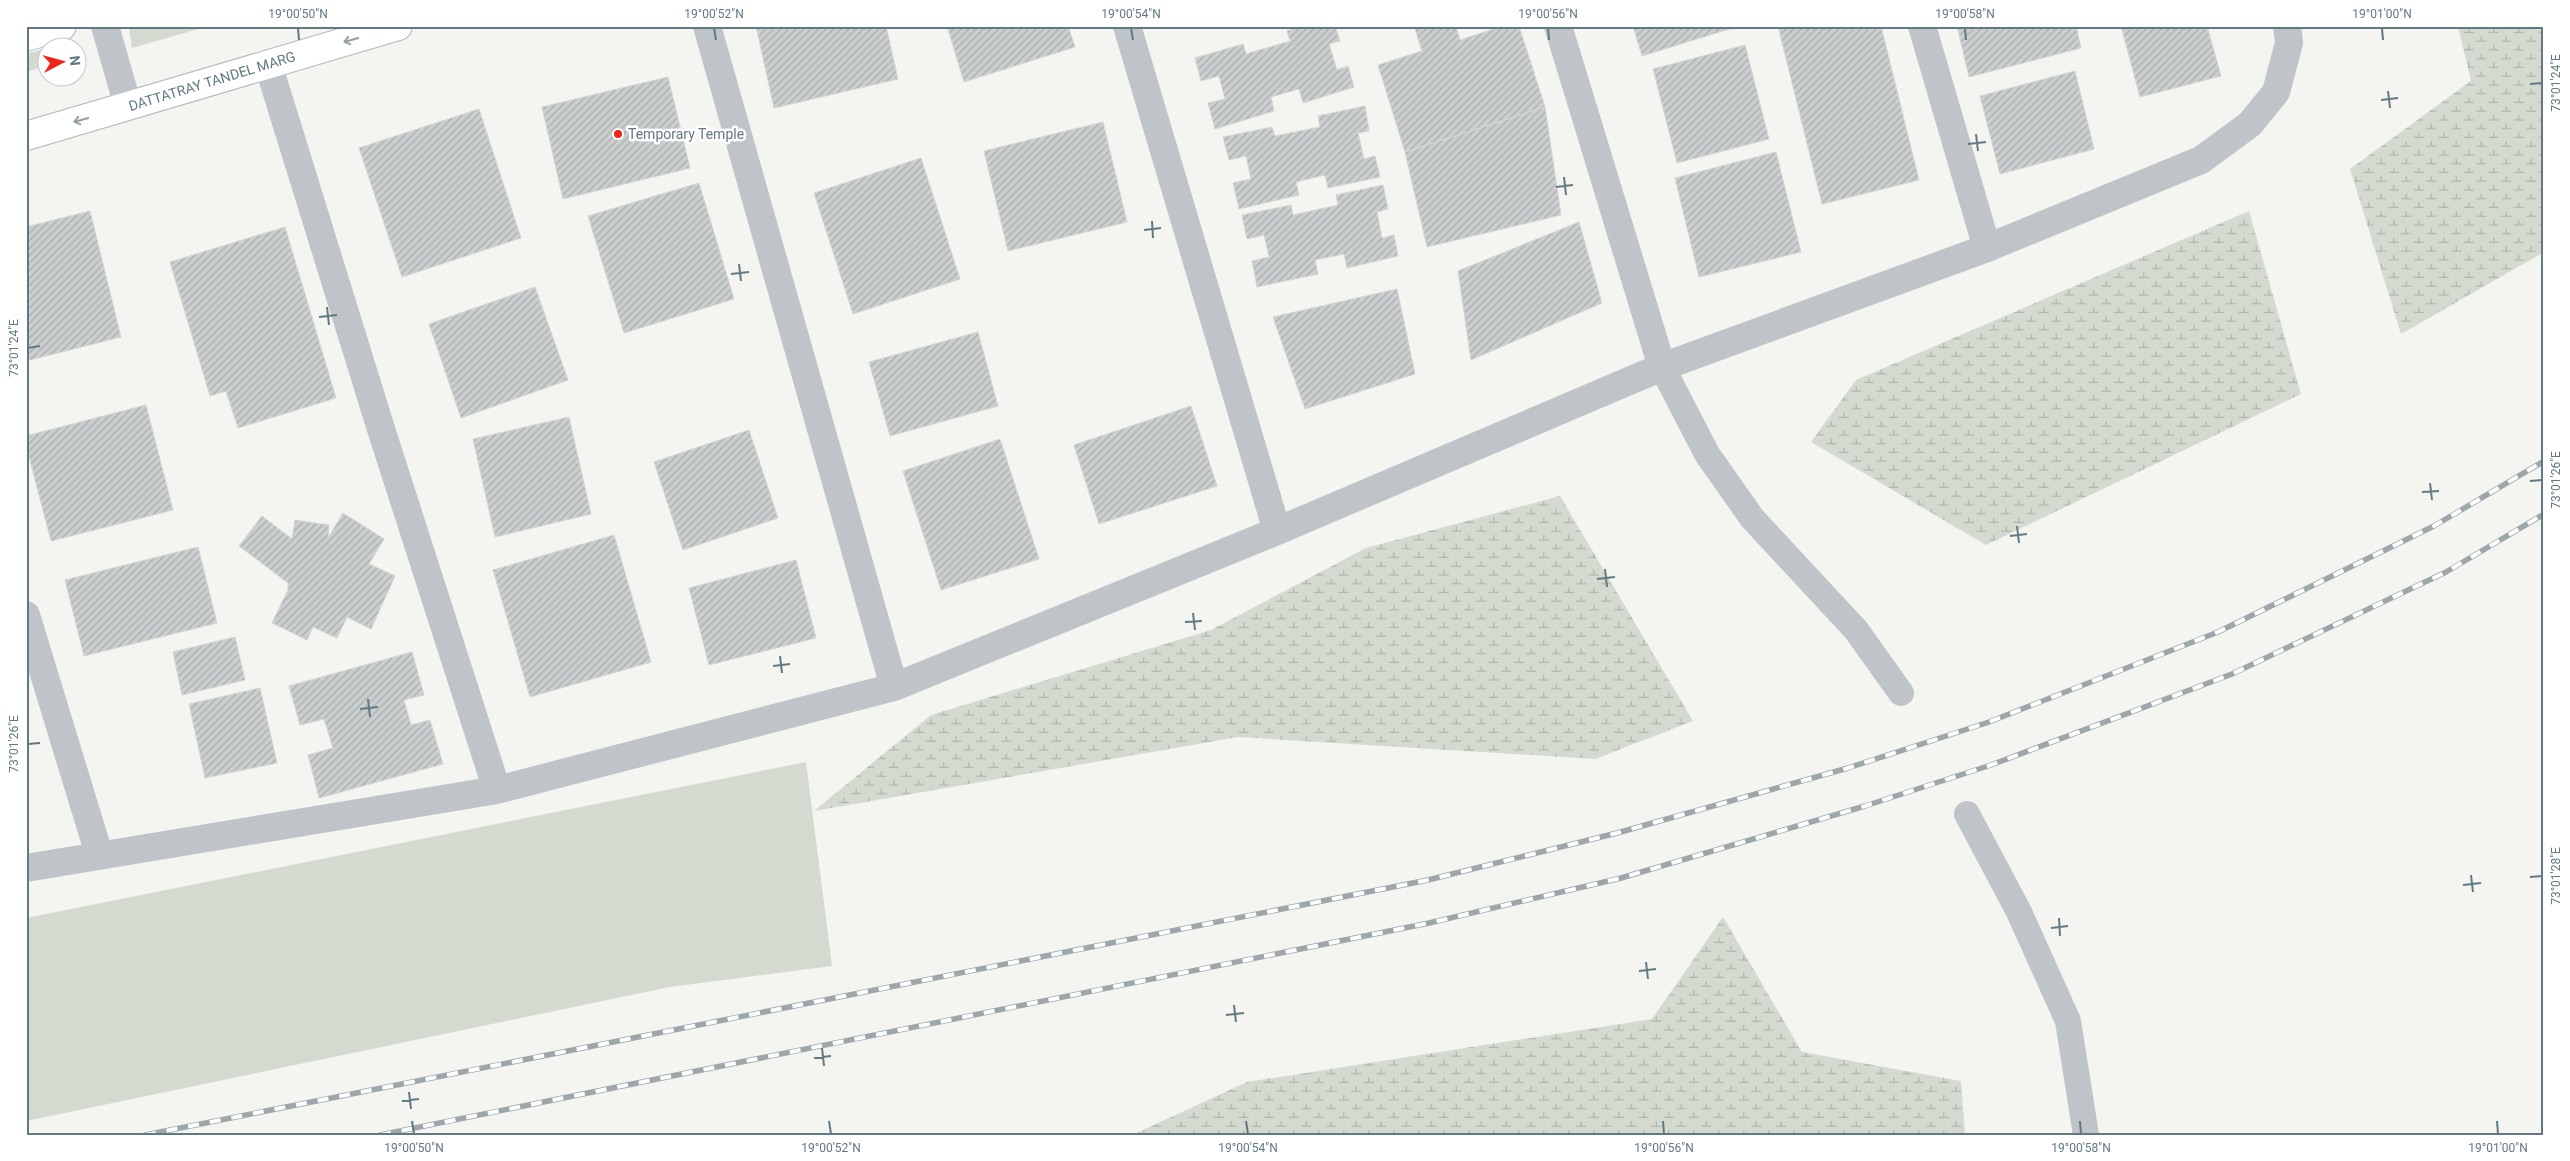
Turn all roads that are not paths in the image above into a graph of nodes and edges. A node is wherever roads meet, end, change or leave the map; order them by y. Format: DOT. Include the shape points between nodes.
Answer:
graph roads {
  1 [pos="62,26"];
  2 [pos="104,26"];
  3 [pos="398,26"];
  4 [pos="707,26"];
  5 [pos="1127,26"];
  6 [pos="1558,26"];
  7 [pos="1922,26"];
  8 [pos="2287,26"];
  9 [pos="26,37"];
  10 [pos="268,64"];
  11 [pos="128,106"];
  12 [pos="26,136"];
  13 [pos="1987,248"];
  14 [pos="1662,367"];
  15 [pos="1276,532"];
  16 [pos="26,615"];
  17 [pos="894,687"];
  18 [pos="1900,693"];
  19 [pos="497,790"];
  20 [pos="1967,814"];
  21 [pos="99,854"];
  22 [pos="26,868"];
  23 [pos="2086,1135"];
  1 -- 9 [label="main road"];
  2 -- 11 [label="street"];
  3 -- 10 [label="main road, DATTATRAY TANDEL MARG, one-way"];
  4 -- 17 [label="street"];
  5 -- 15 [label="street"];
  6 -- 14 [label="street"];
  7 -- 13 [label="street"];
  8 -- 13 [label="street" via="2289,43 2276,92 2250,124 2201,160"];
  10 -- 11 [label="main road, DATTATRAY TANDEL MARG"];
  10 -- 19 [label="street"];
  11 -- 12 [label="main road, DATTATRAY TANDEL MARG, one-way"];
  13 -- 14 [label="street"];
  14 -- 15 [label="street"];
  14 -- 18 [label="lane" via="1707,454 1752,518 1856,630"];
  15 -- 17 [label="street"];
  16 -- 21 [label="street"];
  17 -- 19 [label="street"];
  19 -- 21 [label="street"];
  20 -- 23 [label="lane" via="2019,912 2068,1021"];
  21 -- 22 [label="street"];
}
